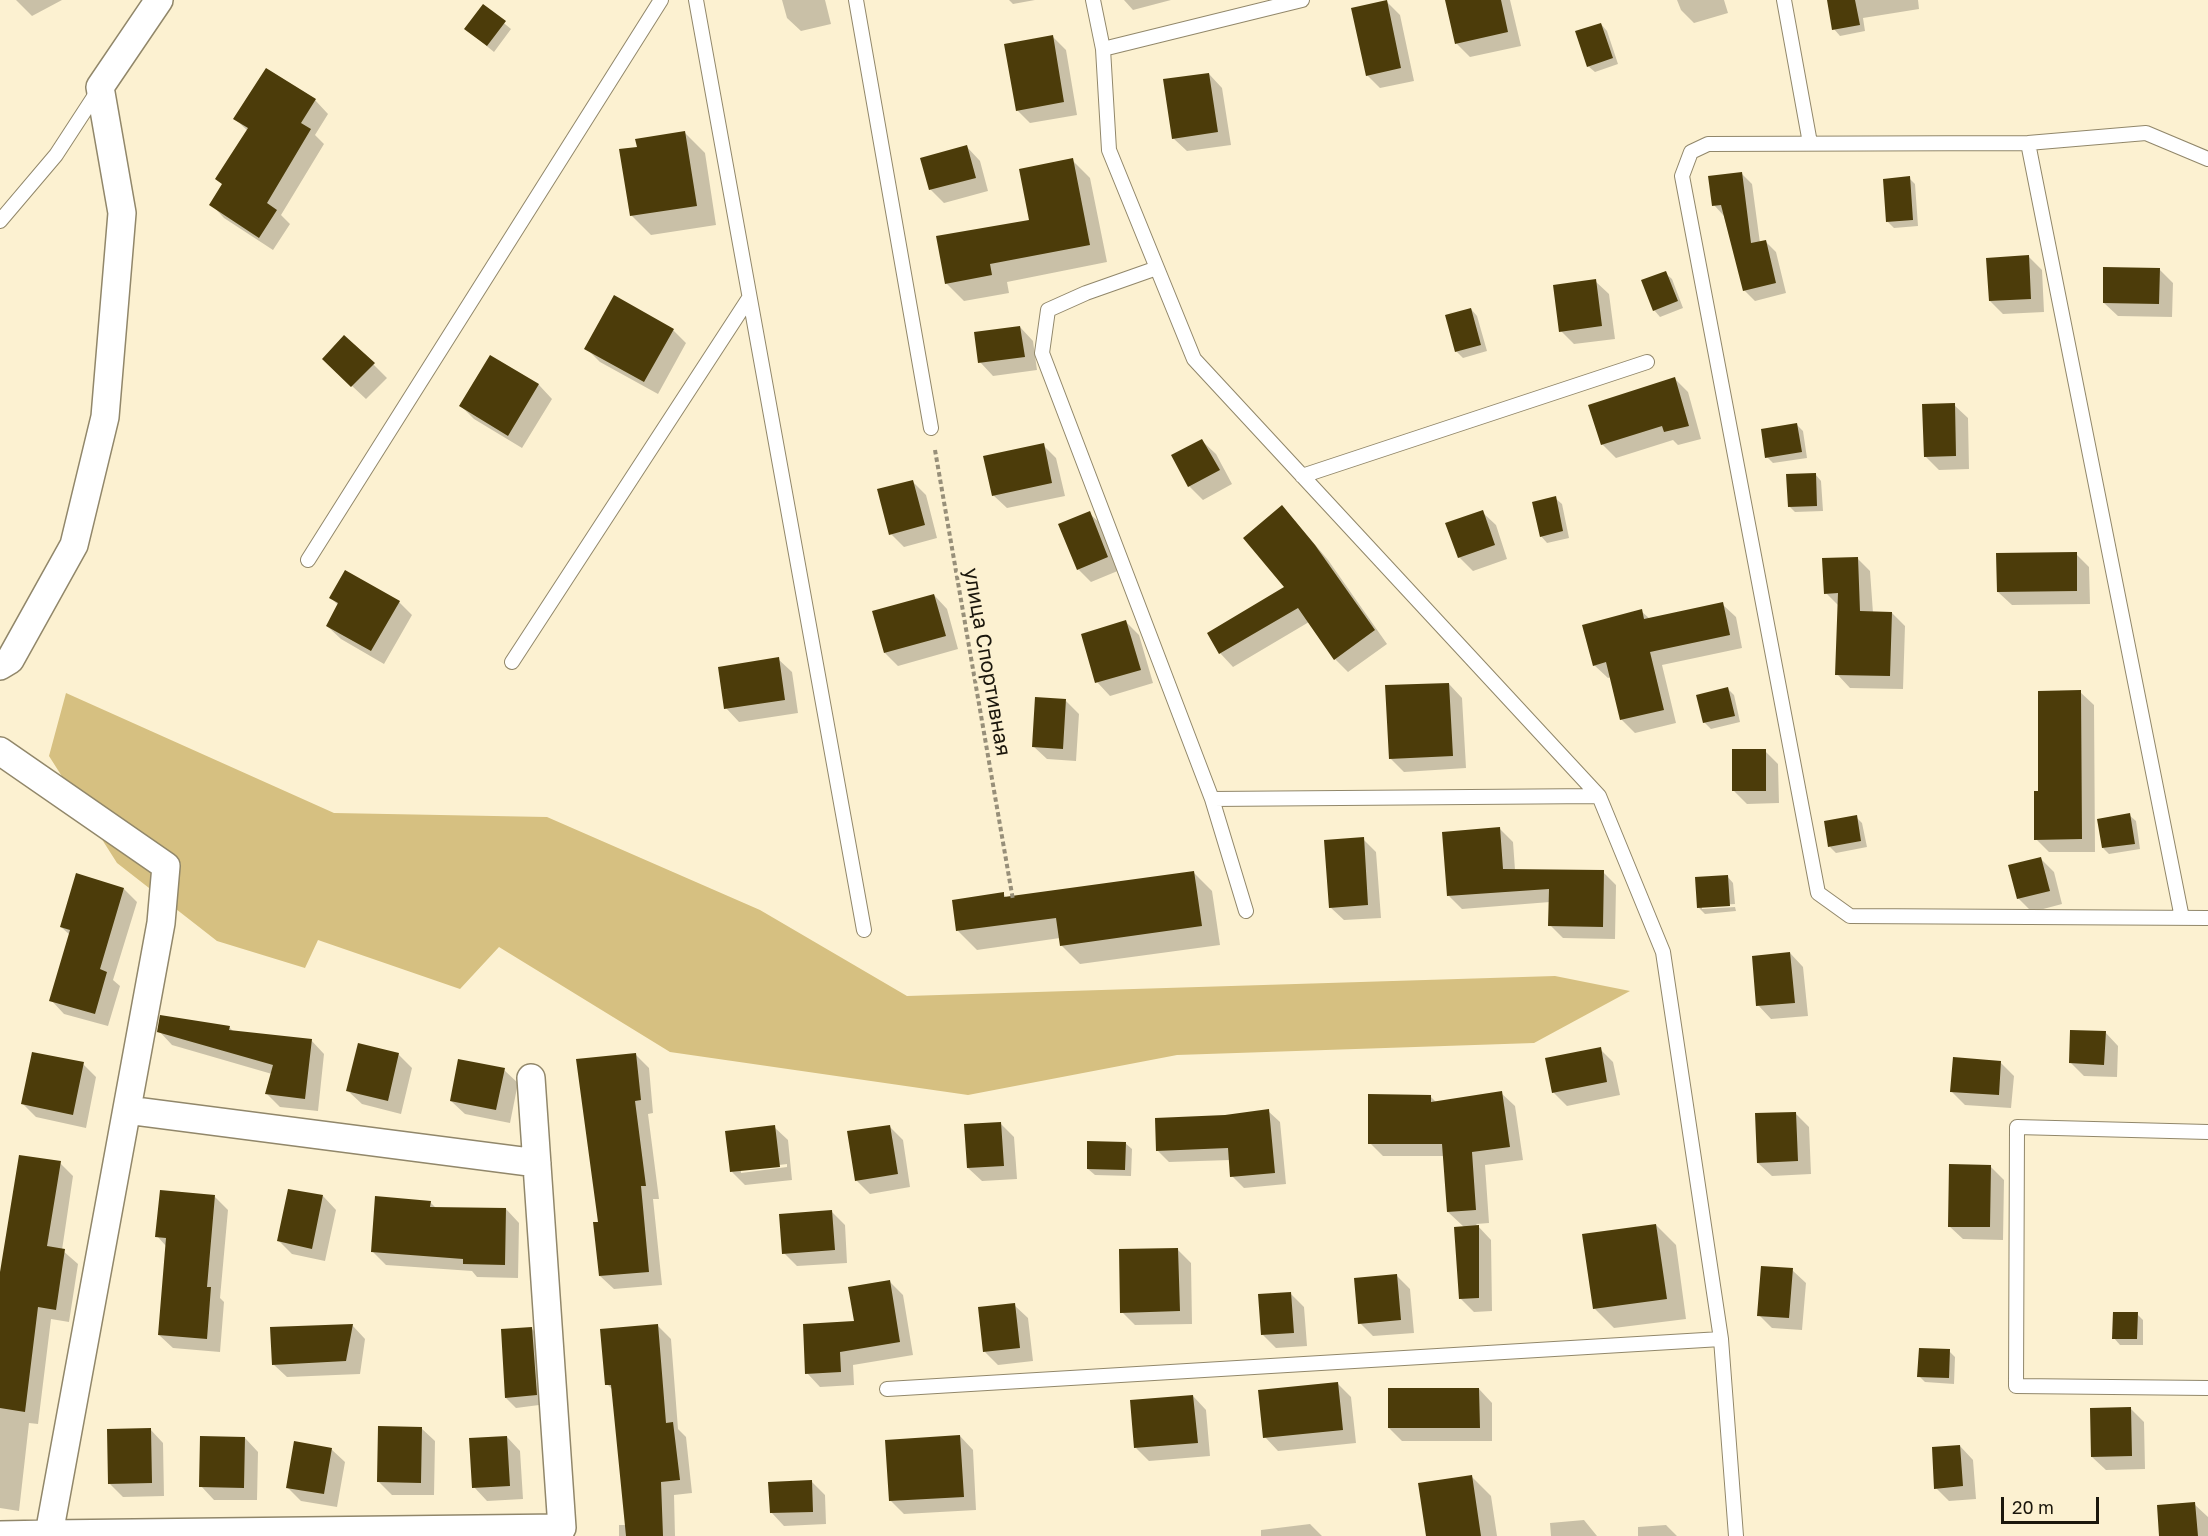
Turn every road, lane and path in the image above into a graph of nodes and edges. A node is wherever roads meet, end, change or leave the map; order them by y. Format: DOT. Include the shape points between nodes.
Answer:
graph roads {
  1 [pos="159,0"];
  2 [pos="661,0"];
  3 [pos="696,0"];
  4 [pos="856,0"];
  5 [pos="1093,0"];
  6 [pos="1302,0"];
  7 [pos="1784,0"];
  8 [pos="1103,49"];
  9 [pos="100,87"];
  10 [pos="1810,143"];
  11 [pos="2028,144"];
  12 [pos="2208,159"];
  13 [pos="0,221"];
  14 [pos="1157,268"];
  15 [pos="748,298"];
  16 [pos="1647,362"];
  17 [pos="931,428"];
  18 [pos="1302,476"];
  19 [pos="308,560"];
  20 [pos="512,662"];
  21 [pos="0,666"];
  22 [pos="0,751"];
  23 [pos="1599,796"];
  24 [pos="1212,799"];
  25 [pos="1013,900"];
  26 [pos="1246,911"];
  27 [pos="2182,918"];
  28 [pos="2208,918"];
  29 [pos="864,930"];
  30 [pos="531,1078"];
  31 [pos="127,1110"];
  32 [pos="2208,1132"];
  33 [pos="537,1163"];
  34 [pos="1721,1339"];
  35 [pos="2208,1388"];
  36 [pos="887,1389"];
  37 [pos="0,1534"];
  38 [pos="49,1534"];
  39 [pos="1736,1536"];
  1 -- 9 [label="street"];
  2 -- 19 [label="lane"];
  3 -- 15 [label="lane"];
  4 -- 17 [label="lane"];
  5 -- 8 [label="lane"];
  6 -- 8 [label="lane"];
  7 -- 10 [label="lane"];
  8 -- 14 [label="lane" via="1109,150"];
  9 -- 13 [label="lane" via="56,155"];
  9 -- 21 [label="street" via="122,213 105,417 74,545 10,660"];
  10 -- 11 [label="lane"];
  10 -- 27 [label="lane" via="1708,144 1691,152 1682,176 1818,893 1850,916"];
  11 -- 12 [label="lane" via="2146,133"];
  11 -- 27 [label="lane"];
  14 -- 18 [label="lane" via="1194,359"];
  14 -- 24 [label="lane" via="1048,310 1042,353"];
  15 -- 20 [label="lane"];
  15 -- 29 [label="lane"];
  16 -- 18 [label="lane"];
  17 -- 25 [label="path, улица Спортивная"];
  18 -- 23 [label="lane"];
  22 -- 31 [label="street" via="166,866 161,924"];
  23 -- 24 [label="lane"];
  23 -- 34 [label="lane" via="1663,952"];
  24 -- 26 [label="lane"];
  27 -- 28 [label="lane"];
  30 -- 33 [label="street"];
  31 -- 33 [label="street"];
  31 -- 38 [label="street"];
  32 -- 35 [label="lane" via="2017,1127 2016,1386"];
  33 -- 38 [label="street" via="562,1528"];
  34 -- 36 [label="lane"];
  34 -- 39 [label="lane"];
  37 -- 38 [label="street"];
}
